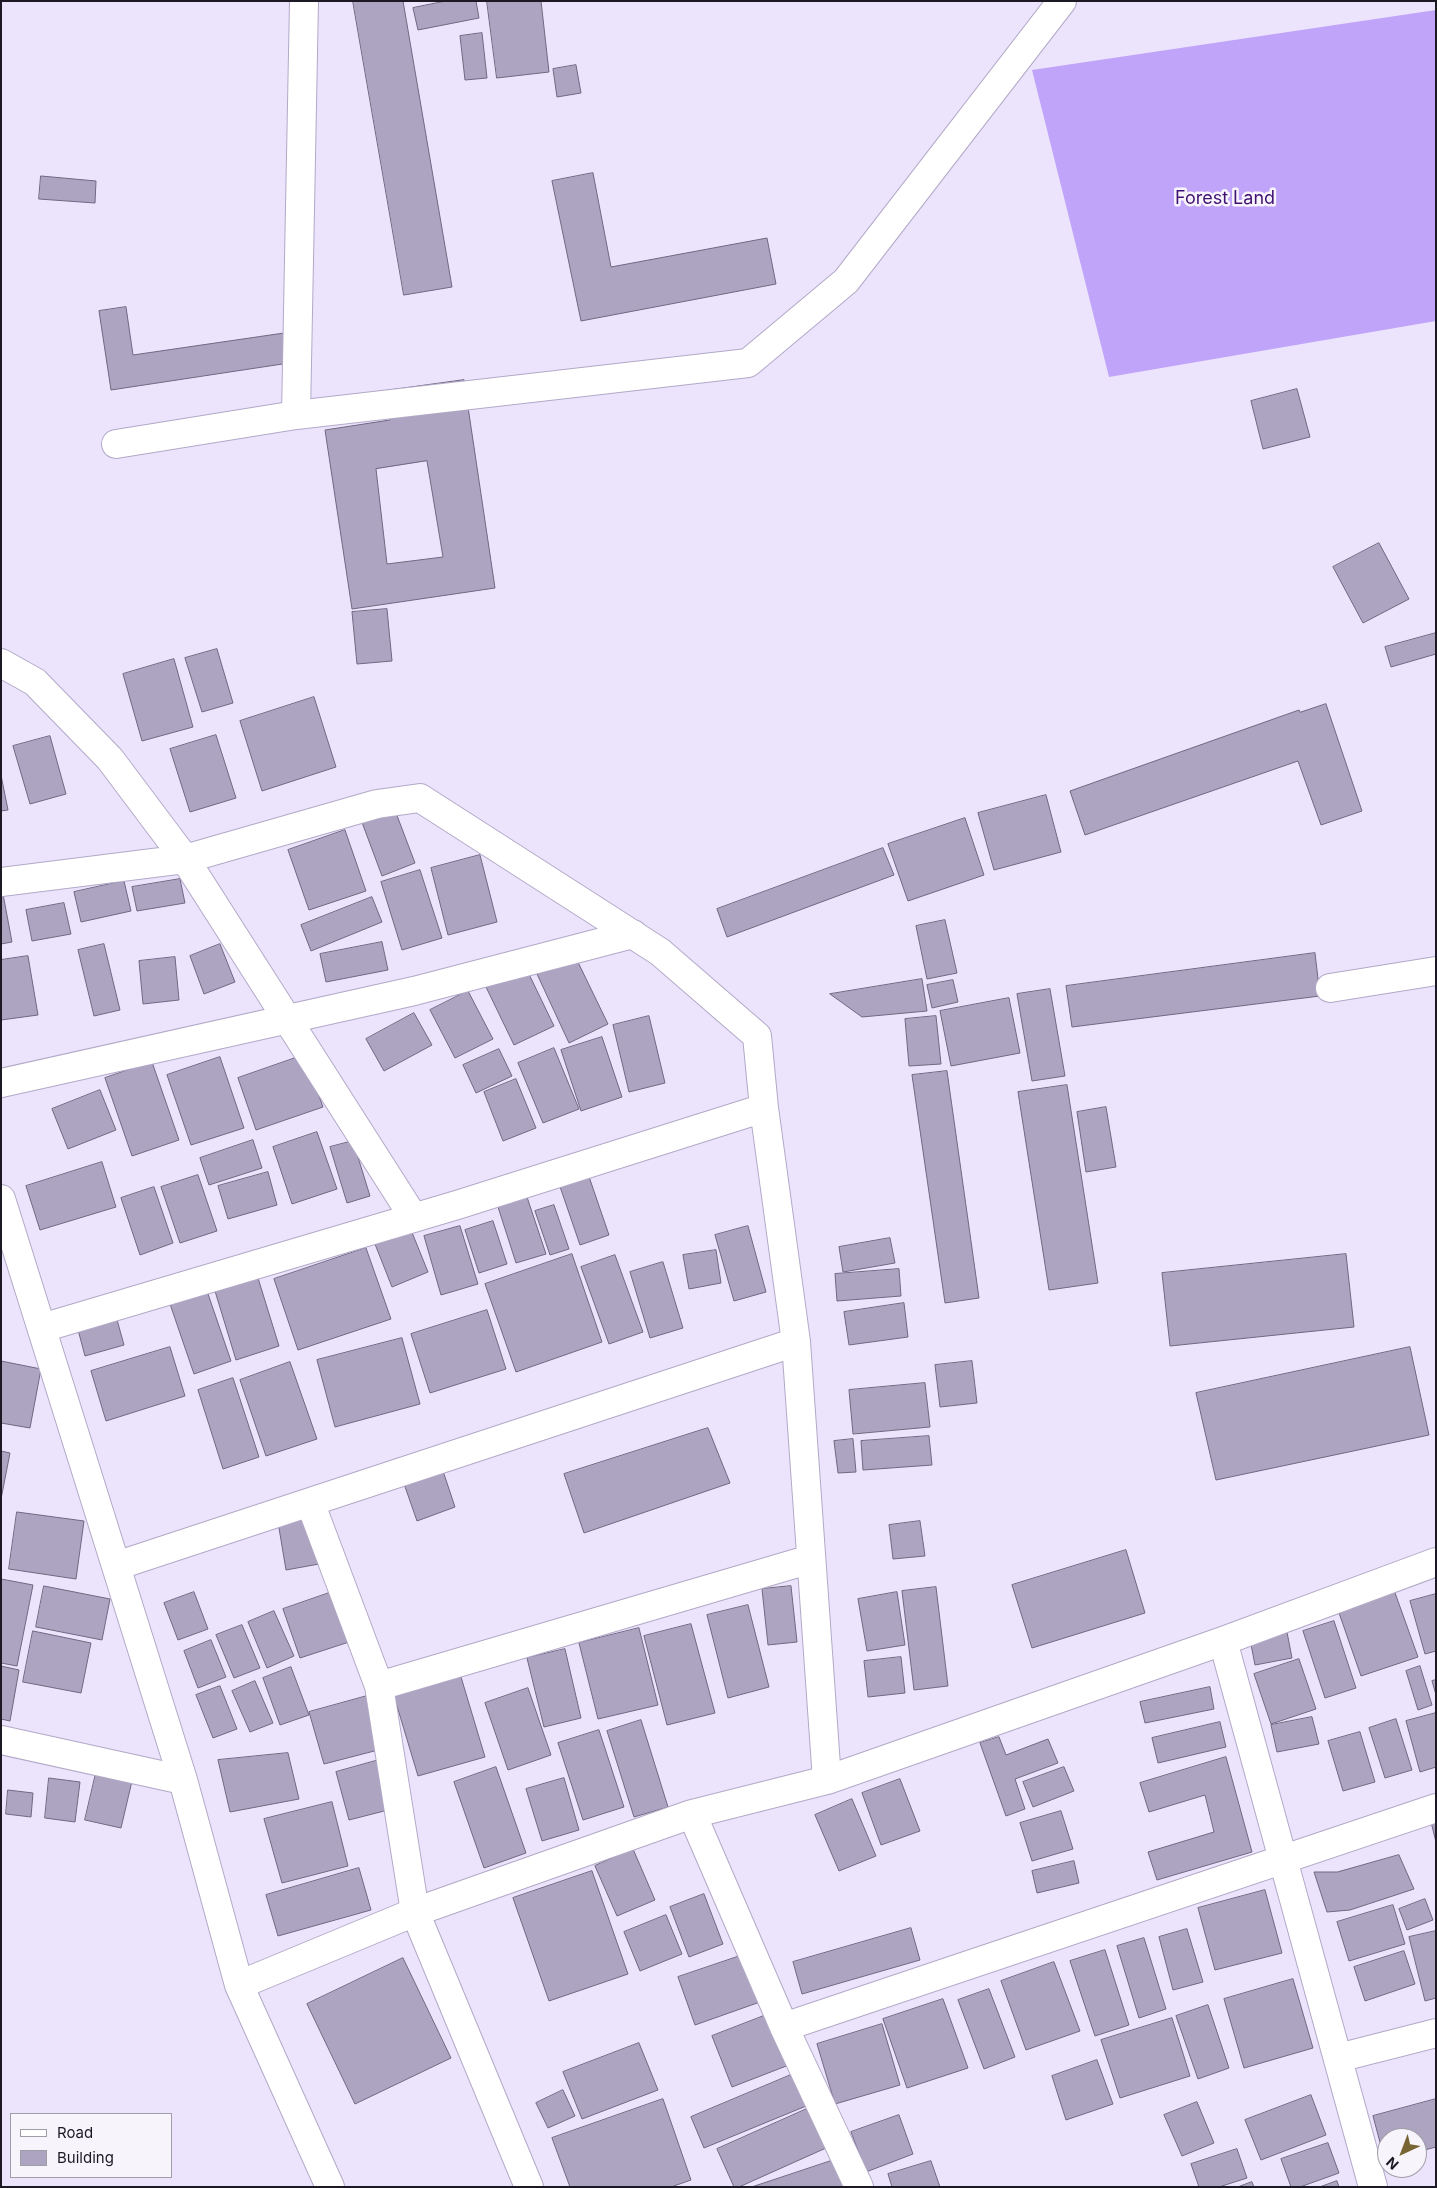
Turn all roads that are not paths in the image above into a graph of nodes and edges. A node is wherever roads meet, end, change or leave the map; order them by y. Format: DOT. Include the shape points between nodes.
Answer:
graph roads {
  1 [pos="304,1"];
  2 [pos="1062,1"];
  3 [pos="296,415"];
  4 [pos="116,444"];
  5 [pos="1,663"];
  6 [pos="185,859"];
  7 [pos="1,882"];
  8 [pos="633,934"];
  9 [pos="1436,971"];
  10 [pos="1330,988"];
  11 [pos="287,1020"];
  12 [pos="1,1084"];
  13 [pos="764,1108"];
  14 [pos="1,1199"];
  15 [pos="414,1218"];
  16 [pos="42,1328"];
  17 [pos="796,1342"];
  18 [pos="310,1502"];
  19 [pos="811,1559"];
  20 [pos="1436,1562"];
  21 [pos="116,1566"];
  22 [pos="1223,1641"];
  23 [pos="379,1686"];
  24 [pos="1,1740"];
  25 [pos="183,1780"];
  26 [pos="827,1780"];
  27 [pos="1436,1808"];
  28 [pos="692,1814"];
  29 [pos="1283,1859"];
  30 [pos="414,1912"];
  31 [pos="239,1985"];
  32 [pos="784,2027"];
  33 [pos="1436,2033"];
  34 [pos="1338,2058"];
  35 [pos="330,2187"];
  36 [pos="529,2187"];
  37 [pos="859,2187"];
  38 [pos="1373,2187"];
  1 -- 3 [label="street"];
  2 -- 3 [label="street" via="846,281 748,363"];
  3 -- 4 [label="street"];
  5 -- 6 [label="street" via="35,682 110,759"];
  6 -- 7 [label="street"];
  6 -- 8 [label="street" via="376,804 420,798"];
  6 -- 11 [label="street"];
  8 -- 11 [label="street"];
  8 -- 13 [label="street" via="660,952 757,1036"];
  9 -- 10 [label="street"];
  11 -- 12 [label="street"];
  11 -- 15 [label="street"];
  13 -- 15 [label="street"];
  13 -- 17 [label="street"];
  14 -- 16 [label="street"];
  15 -- 16 [label="street"];
  16 -- 21 [label="street"];
  17 -- 18 [label="street"];
  17 -- 19 [label="street"];
  18 -- 21 [label="street"];
  18 -- 23 [label="street"];
  19 -- 23 [label="street"];
  19 -- 26 [label="street"];
  20 -- 22 [label="street"];
  21 -- 25 [label="street"];
  22 -- 26 [label="street"];
  22 -- 29 [label="street"];
  23 -- 30 [label="street"];
  24 -- 25 [label="street"];
  25 -- 31 [label="street"];
  26 -- 28 [label="street"];
  27 -- 29 [label="street"];
  28 -- 30 [label="street"];
  28 -- 32 [label="street"];
  29 -- 32 [label="street"];
  29 -- 34 [label="street"];
  30 -- 31 [label="street"];
  30 -- 36 [label="street"];
  31 -- 35 [label="street"];
  32 -- 37 [label="street"];
  33 -- 34 [label="street"];
  34 -- 38 [label="street"];
}
